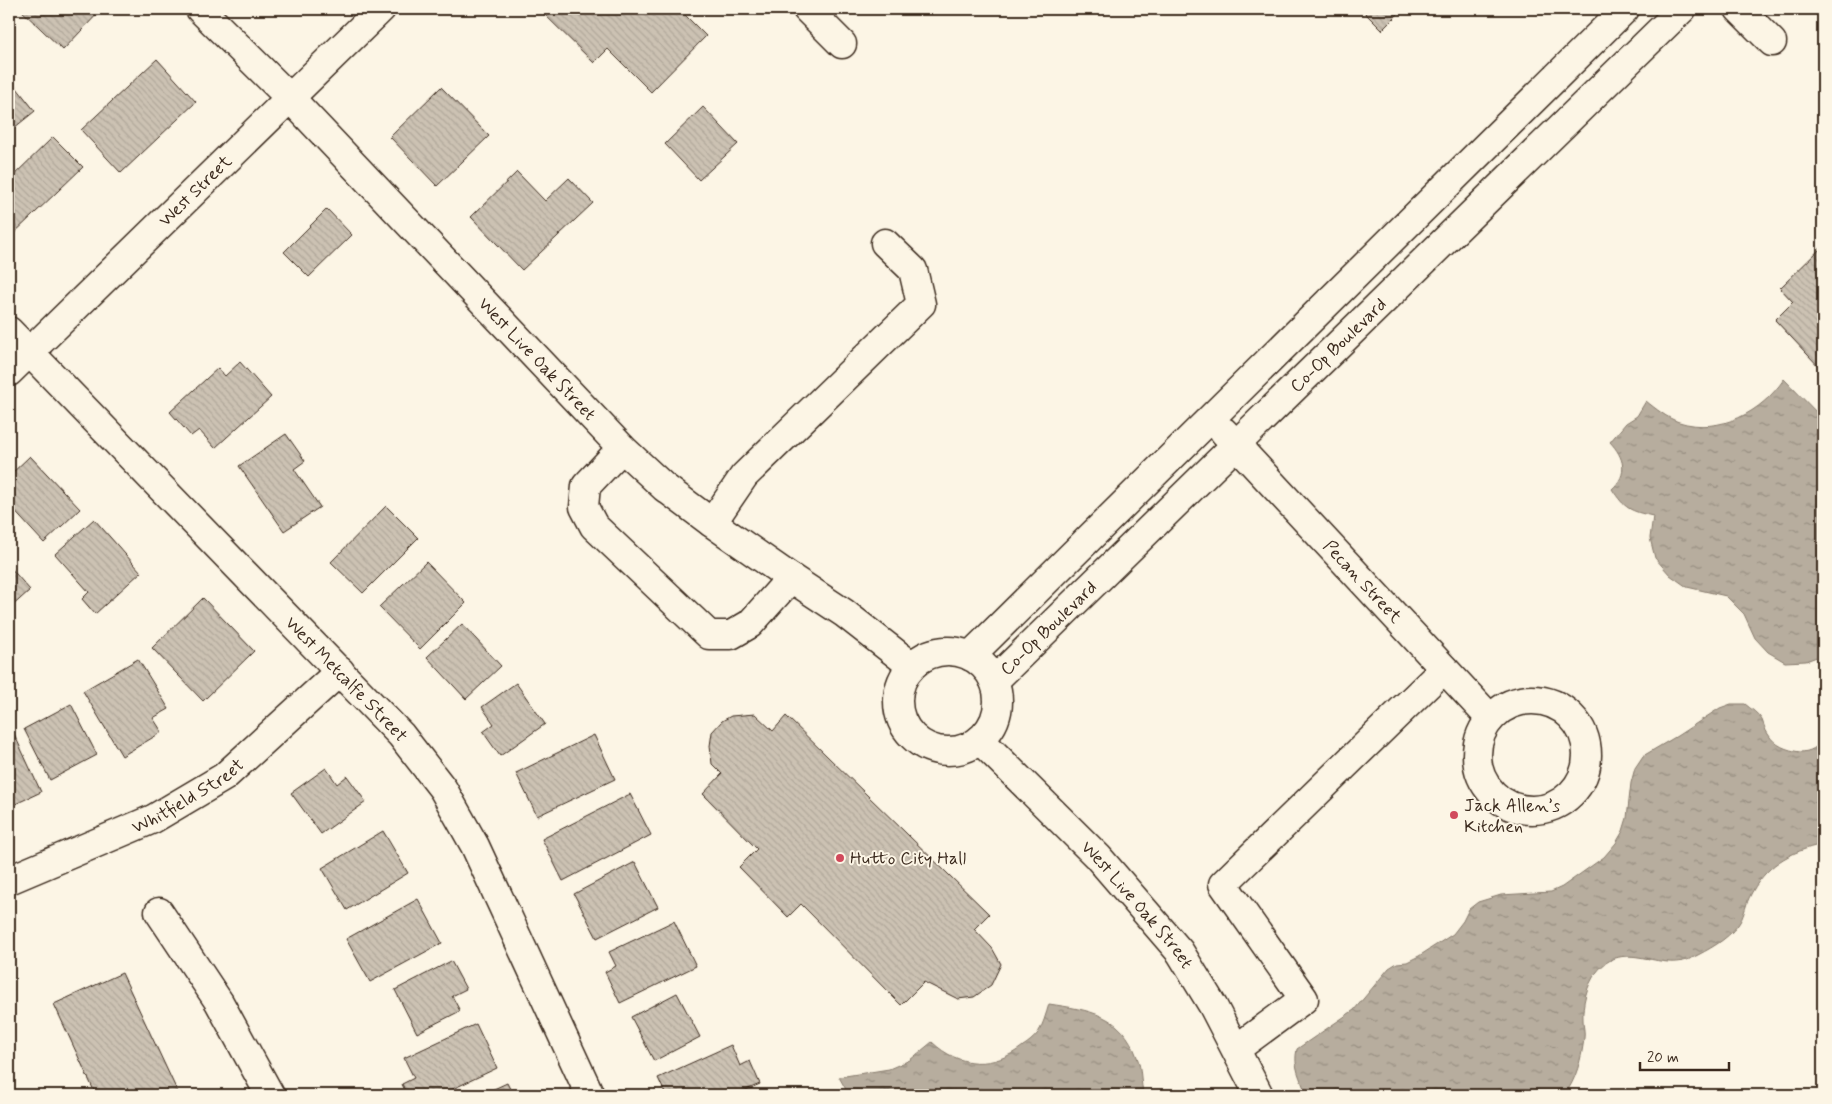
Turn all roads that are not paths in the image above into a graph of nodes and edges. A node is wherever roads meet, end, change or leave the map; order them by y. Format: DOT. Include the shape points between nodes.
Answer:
graph roads {
  1 [pos="200,9"];
  2 [pos="382,9"];
  3 [pos="807,9"];
  4 [pos="1625,9"];
  5 [pos="1682,9"];
  6 [pos="1739,9"];
  7 [pos="1772,42"];
  8 [pos="842,44"];
  9 [pos="290,98"];
  10 [pos="885,243"];
  11 [pos="9,331"];
  12 [pos="29,352"];
  13 [pos="9,372"];
  14 [pos="1210,419"];
  15 [pos="1236,444"];
  16 [pos="622,448"];
  17 [pos="712,524"];
  18 [pos="791,578"];
  19 [pos="970,656"];
  20 [pos="912,666"];
  21 [pos="1444,669"];
  22 [pos="340,671"];
  23 [pos="994,681"];
  24 [pos="1490,718"];
  25 [pos="980,740"];
  26 [pos="9,880"];
  27 [pos="159,912"];
  28 [pos="1236,1049"];
  29 [pos="270,1095"];
  30 [pos="590,1095"];
  31 [pos="1260,1095"];
  1 -- 9 [label="street, West Live Oak Street"];
  2 -- 9 [label="street, West Street"];
  3 -- 8 [label="street"];
  4 -- 14 [label="street, Co-Op Boulevard"];
  5 -- 15 [label="street, Co-Op Boulevard"];
  6 -- 7 [label="street"];
  9 -- 12 [label="street, West Street"];
  9 -- 16 [label="street, West Live Oak Street"];
  10 -- 17 [label="street" via="913,270 921,304 744,476"];
  11 -- 12 [label="street, West Metcalfe Street"];
  12 -- 13 [label="street, West Street"];
  12 -- 22 [label="street, West Metcalfe Street"];
  14 -- 15 [label="street, Pecan Street"];
  14 -- 19 [label="street, Co-Op Boulevard"];
  15 -- 21 [label="street, Pecan Street"];
  15 -- 23 [label="street, Co-Op Boulevard"];
  16 -- 17 [label="street, West Live Oak Street" via="664,487"];
  16 -- 18 [label="street" via="586,486 584,507 594,526 709,635 731,635 750,624"];
  17 -- 18 [label="street, West Live Oak Street"];
  18 -- 20 [label="street, West Live Oak Street" via="844,613"];
  19 -- 20 [label="street" via="940,652"];
  19 -- 23 [label="street" via="980,662"];
  20 -- 25 [label="street" via="898,696 906,728 917,741 932,749 949,752 965,749"];
  21 -- 24 [label="street, Pecan Street"];
  21 -- 28 [label="street" via="1223,884 1304,999"];
  22 -- 26 [label="street, Whitfield Street" via="224,777 153,820"];
  22 -- 30 [label="street, West Metcalfe Street" via="401,735 443,789 475,846"];
  23 -- 25 [label="street" via="997,713 991,728"];
  24 -- 24 [label="street" via="1480,734 1479,772 1488,788 1502,802 1520,809 1539,810 1557,805 1572,794 1582,779 1587,745 1581,728 1570,714 1555,704 1538,699 1520,700"];
  25 -- 28 [label="street, West Live Oak Street" via="1098,857 1180,952"];
  27 -- 29 [label="street" via="219,1002"];
  28 -- 31 [label="street, West Live Oak Street"];
}
